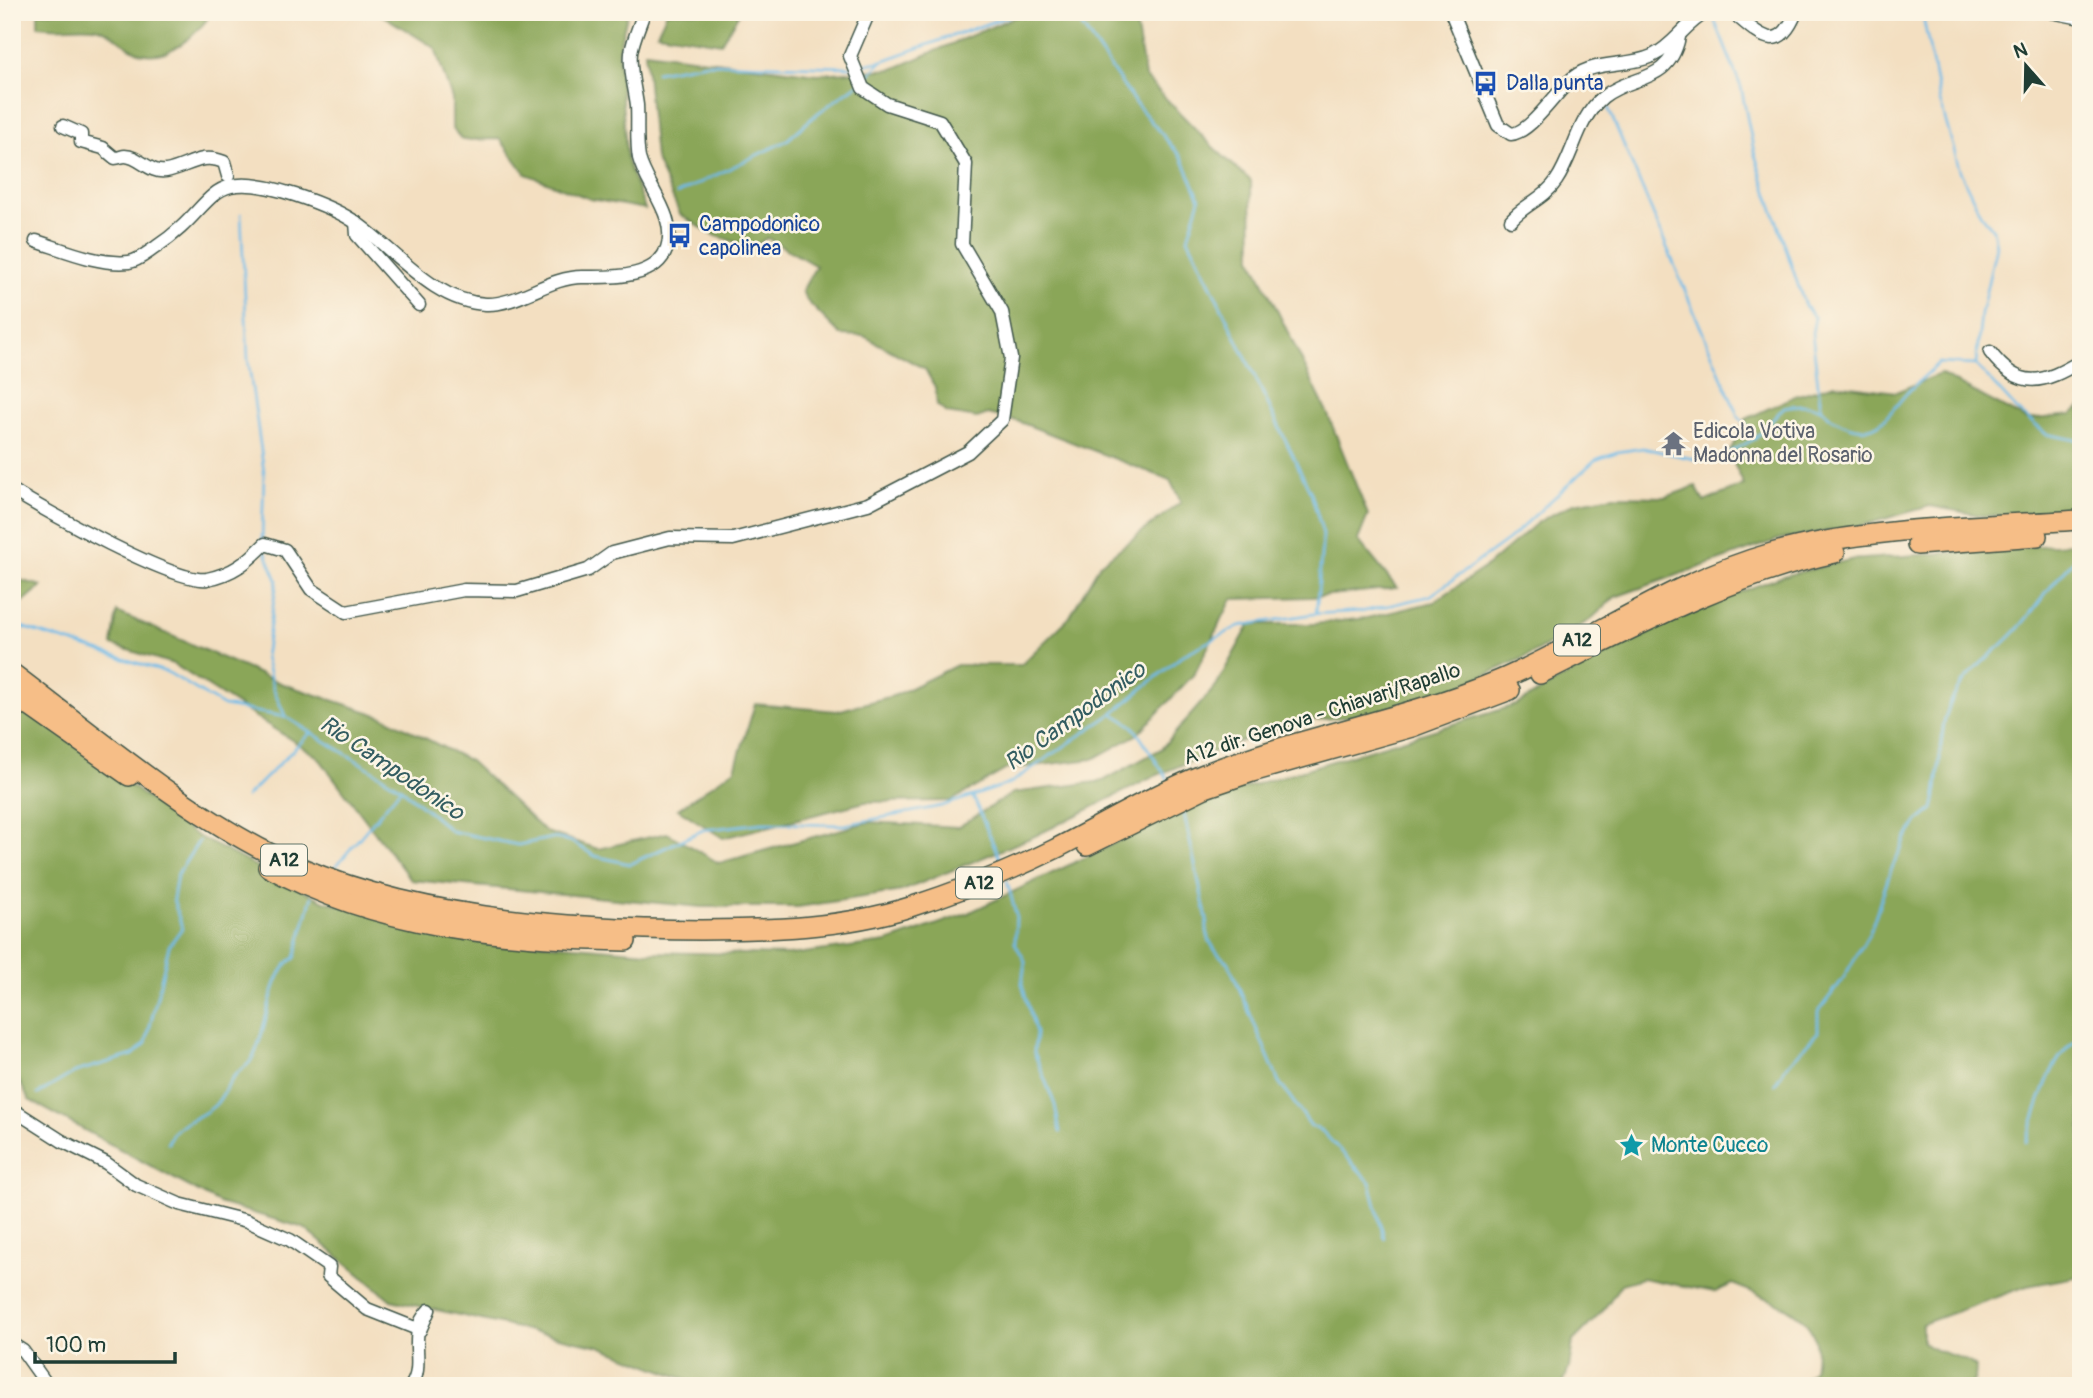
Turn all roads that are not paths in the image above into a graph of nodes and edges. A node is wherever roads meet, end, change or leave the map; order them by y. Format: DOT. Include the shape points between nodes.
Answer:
graph roads {
  1 [pos="644,12"];
  2 [pos="869,12"];
  3 [pos="1451,12"];
  4 [pos="1707,12"];
  5 [pos="1732,12"];
  6 [pos="1796,12"];
  7 [pos="2051,12"];
  8 [pos="2081,19"];
  9 [pos="1679,37"];
  10 [pos="63,126"];
  11 [pos="229,176"];
  12 [pos="1511,220"];
  13 [pos="356,222"];
  14 [pos="36,242"];
  15 [pos="419,305"];
  16 [pos="1990,352"];
  17 [pos="2081,361"];
  18 [pos="12,490"];
  19 [pos="2081,520"];
  20 [pos="2081,533"];
  21 [pos="1959,535"];
  22 [pos="12,673"];
  23 [pos="12,694"];
  24 [pos="605,934"];
  25 [pos="12,1109"];
  26 [pos="12,1344"];
  27 [pos="48,1386"];
  28 [pos="411,1386"];
  1 -- 13 [label="street" via="631,53 639,158 668,227 667,249 653,264 632,276 575,277 485,304 435,286"];
  2 -- 18 [label="street" via="850,56 863,88 887,104 940,121 966,164 962,244 1002,312 1011,358 1002,420 968,452 868,504 733,539 670,538 612,553 587,570 517,591 464,590 346,612 311,589 285,550 265,544 240,569 204,579 167,569"];
  3 -- 9 [label="street" via="1498,125 1511,134 1525,129 1581,73 1645,59"];
  4 -- 9 [label="street"];
  5 -- 6 [label="street" via="1766,38 1787,32"];
  7 -- 8 [label="street"];
  9 -- 12 [label="street" via="1676,51 1658,72 1606,94 1594,105 1552,187"];
  10 -- 11 [label="street" via="81,134 81,142 103,148 115,158 125,156 164,172 213,158 224,162"];
  13 -- 14 [label="street" via="317,202 240,183 213,194 166,240 131,262 86,257"];
  13 -- 15 [label="street" via="357,235"];
  16 -- 17 [label="street" via="2002,368 2025,380 2050,379"];
  19 -- 21 [label="highway, A12"];
  20 -- 21 [label="highway, A12"];
  21 -- 24 [label="highway, A12 dir. Genova - Chiavari/Rapallo / A12" via="1780,565 1717,588 1509,690 1412,727 1203,782 1053,857 906,914 724,936"];
  22 -- 24 [label="highway, A12" via="211,819 275,856 383,895 448,911"];
  23 -- 24 [label="highway, A12" via="204,830 275,871 357,905 448,929"];
  25 -- 28 [label="street" via="136,1185 179,1204 247,1221 290,1240 329,1267 328,1276 367,1309 419,1330 415,1347 419,1366"];
  26 -- 27 [label="street" via="23,1351"];
}
